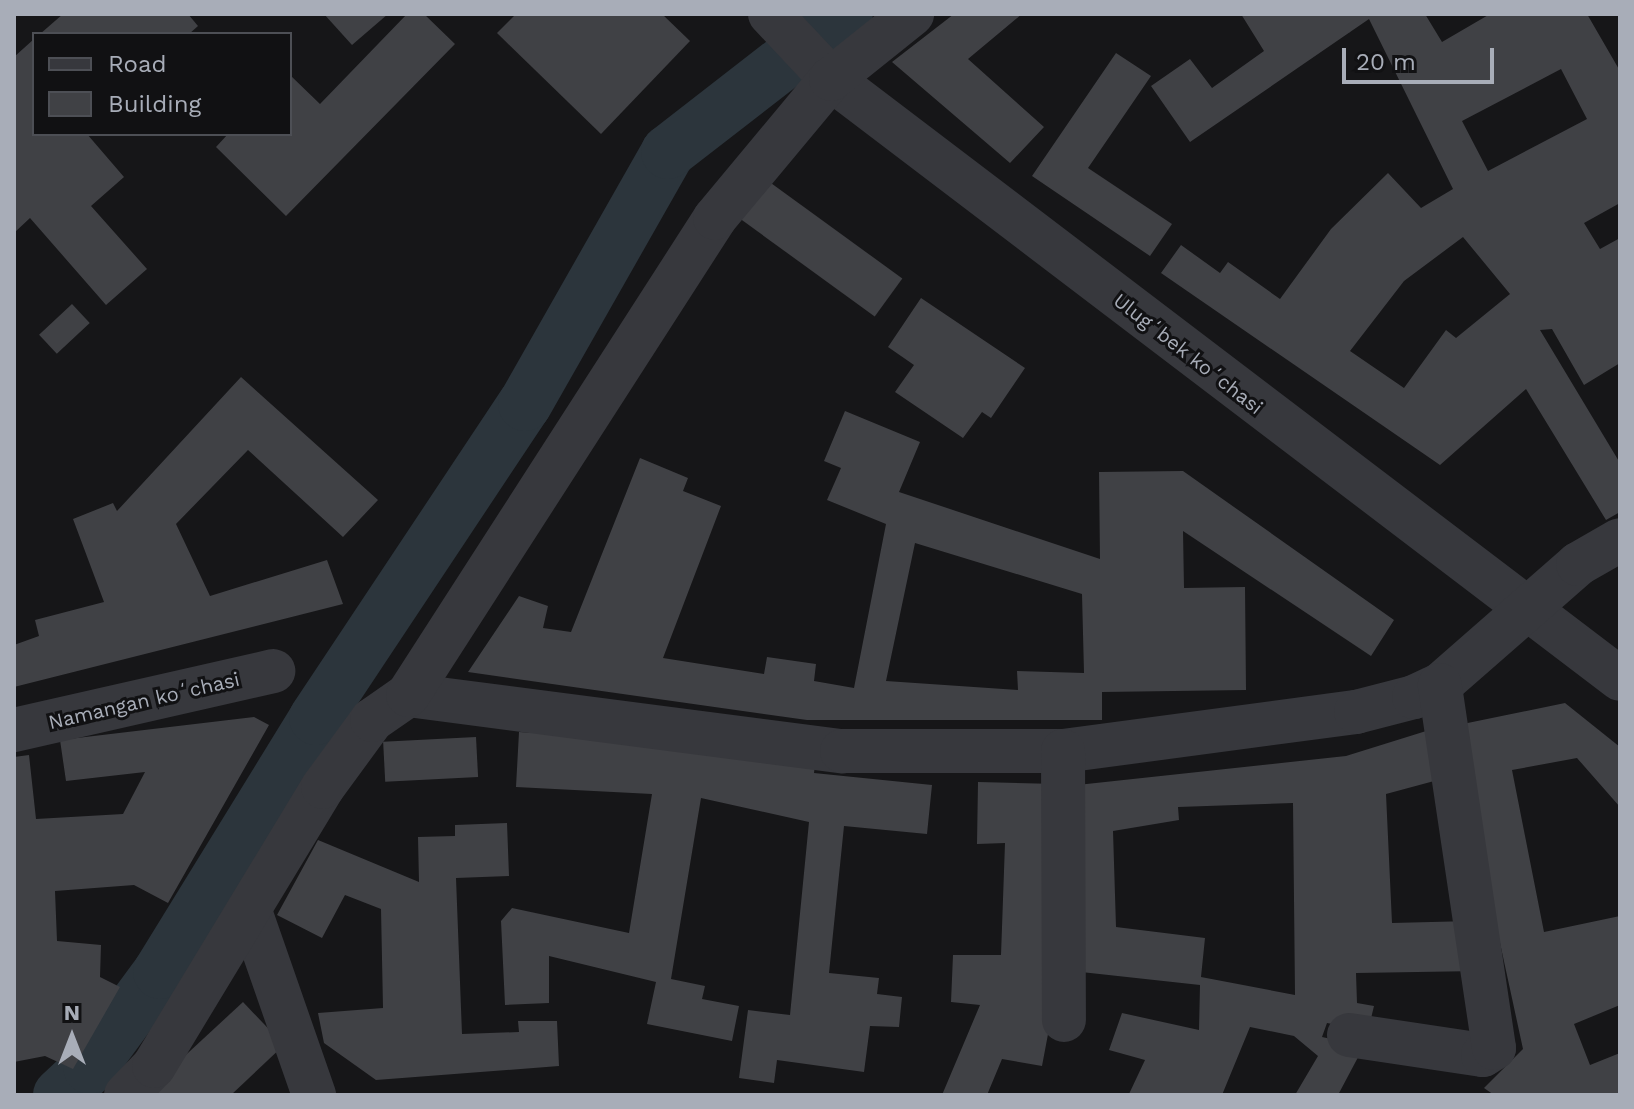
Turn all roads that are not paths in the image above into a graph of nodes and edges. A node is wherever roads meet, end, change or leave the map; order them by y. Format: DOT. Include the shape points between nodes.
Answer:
graph roads {
  1 [pos="770,14"];
  2 [pos="912,14"];
  3 [pos="831,79"];
  4 [pos="1620,540"];
  5 [pos="1528,615"];
  6 [pos="273,671"];
  7 [pos="1620,679"];
  8 [pos="1440,685"];
  9 [pos="408,695"];
  10 [pos="14,730"];
  11 [pos="1063,751"];
  12 [pos="251,914"];
  13 [pos="1064,1020"];
  14 [pos="1349,1035"];
  15 [pos="126,1095"];
  16 [pos="314,1095"];
  1 -- 3 [label="street, Ulugʻbek koʻchasi"];
  2 -- 3 [label="street"];
  3 -- 5 [label="street, Ulugʻbek koʻchasi"];
  3 -- 9 [label="street" via="715,218"];
  4 -- 5 [label="street" via="1578,564"];
  5 -- 7 [label="street, Ulugʻbek koʻchasi"];
  5 -- 8 [label="street"];
  6 -- 10 [label="street, Namangan koʻchasi"];
  8 -- 11 [label="street" via="1356,712"];
  8 -- 14 [label="street" via="1494,1048 1483,1055"];
  9 -- 11 [label="street" via="842,751"];
  9 -- 12 [label="street" via="372,720 323,787"];
  11 -- 13 [label="street"];
  12 -- 15 [label="street" via="154,1066"];
  12 -- 16 [label="street"];
}
